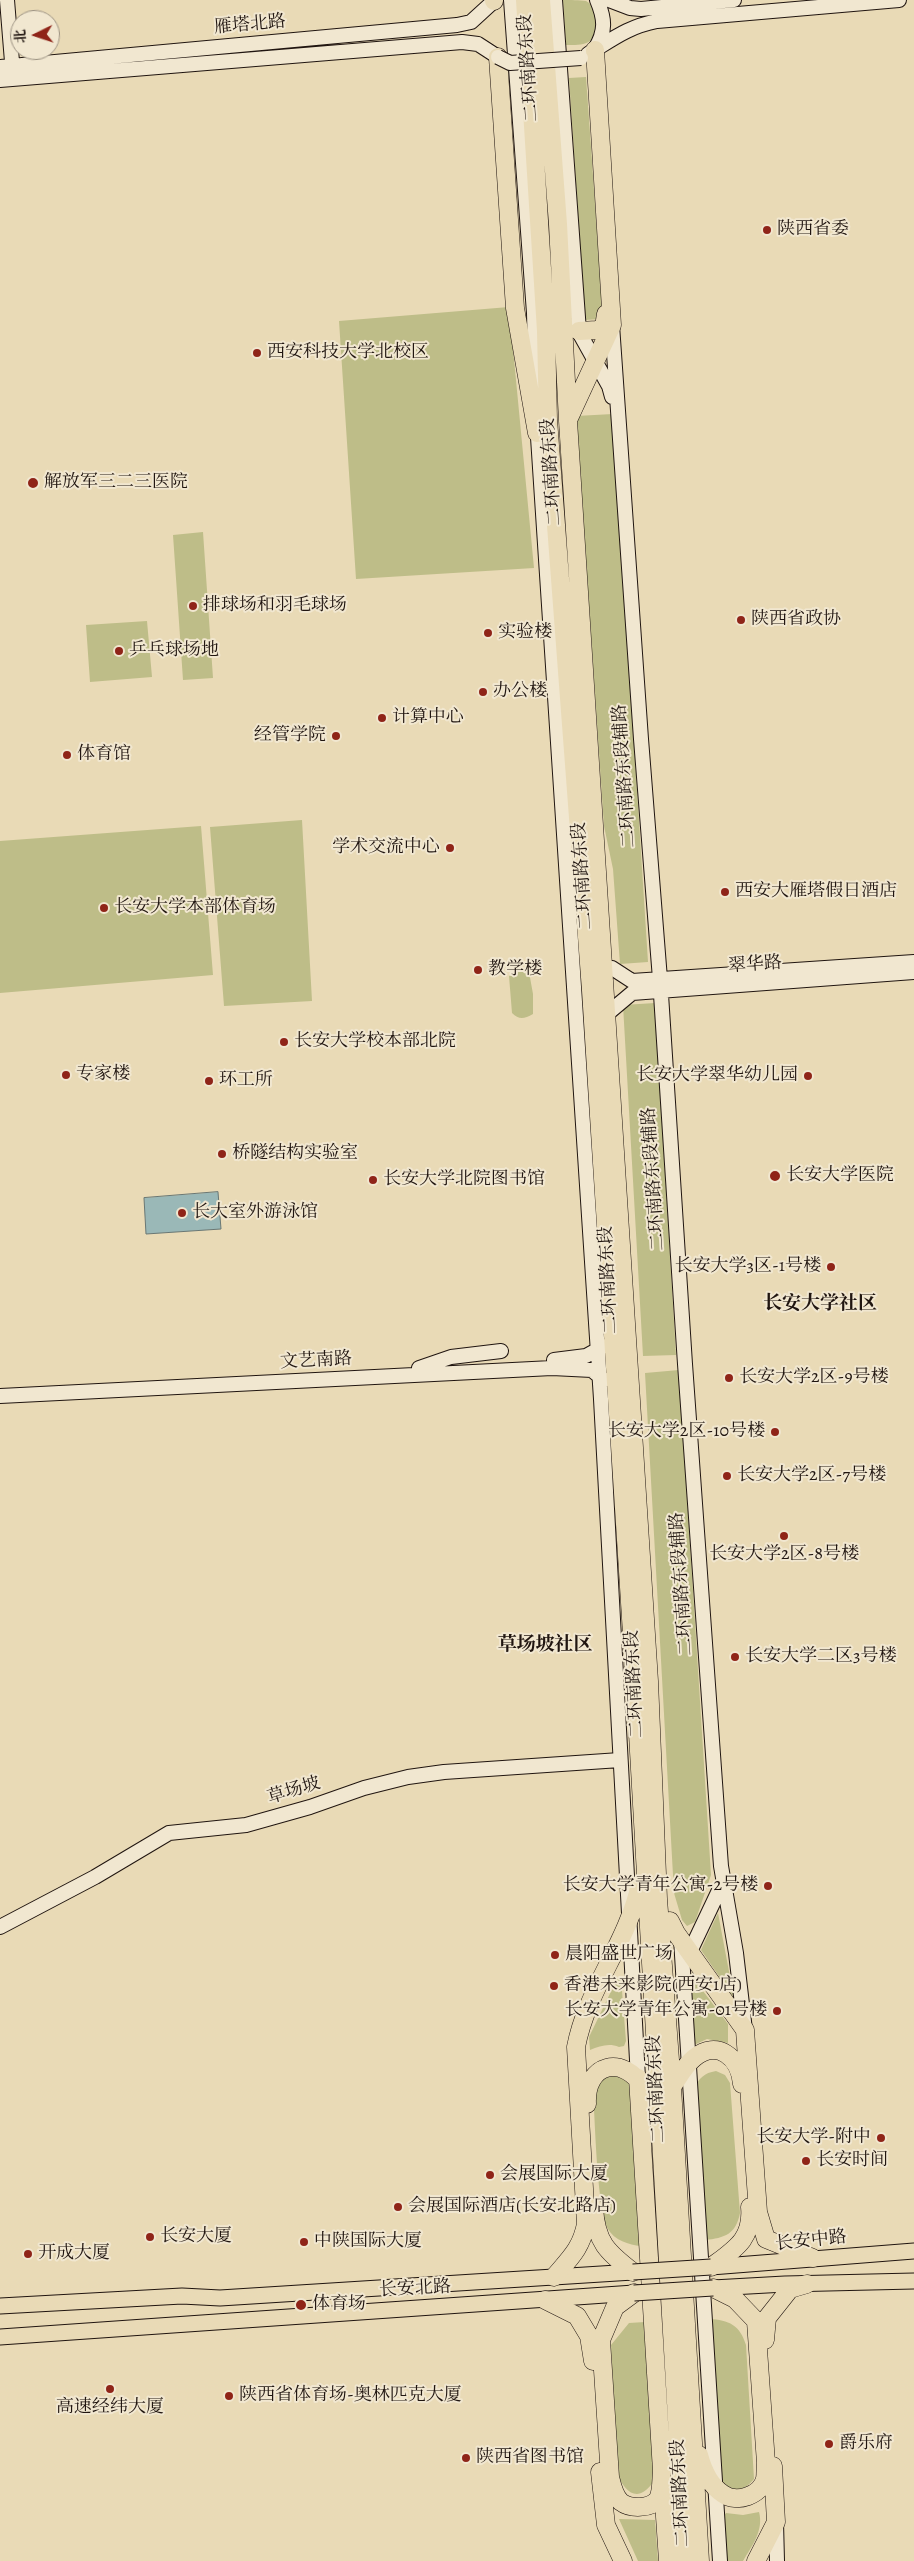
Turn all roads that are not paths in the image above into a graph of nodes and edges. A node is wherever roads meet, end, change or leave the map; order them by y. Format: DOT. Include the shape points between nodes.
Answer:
graph roads {
  1 [pos="8,0"];
  2 [pos="498,0"];
  3 [pos="525,0"];
  4 [pos="542,0"];
  5 [pos="555,0"];
  6 [pos="596,0"];
  7 [pos="609,0"];
  8 [pos="734,0"];
  9 [pos="899,0"];
  10 [pos="588,54"];
  11 [pos="498,57"];
  12 [pos="6,73"];
  13 [pos="561,304"];
  14 [pos="612,325"];
  15 [pos="579,331"];
  16 [pos="595,359"];
  17 [pos="618,416"];
  18 [pos="568,421"];
  19 [pos="537,433"];
  20 [pos="594,834"];
  21 [pos="914,962"];
  22 [pos="612,968"];
  23 [pos="914,972"];
  24 [pos="661,985"];
  25 [pos="611,1011"];
  26 [pos="612,1339"];
  27 [pos="501,1351"];
  28 [pos="598,1352"];
  29 [pos="419,1368"];
  30 [pos="600,1374"];
  31 [pos="0,1389"];
  32 [pos="0,1396"];
  33 [pos="617,1402"];
  34 [pos="620,1760"];
  35 [pos="655,1822"];
  36 [pos="666,1861"];
  37 [pos="644,1864"];
  38 [pos="723,1882"];
  39 [pos="670,1921"];
  40 [pos="628,1924"];
  41 [pos="0,1927"];
  42 [pos="685,1952"];
  43 [pos="745,2030"];
  44 [pos="688,2064"];
  45 [pos="638,2078"];
  46 [pos="674,2084"];
  47 [pos="658,2115"];
  48 [pos="914,2251"];
  49 [pos="813,2258"];
  50 [pos="711,2267"];
  51 [pos="633,2272"];
  52 [pos="554,2277"];
  53 [pos="914,2281"];
  54 [pos="807,2284"];
  55 [pos="713,2288"];
  56 [pos="634,2293"];
  57 [pos="545,2300"];
  58 [pos="0,2306"];
  59 [pos="0,2337"];
  60 [pos="692,2432"];
  61 [pos="662,2471"];
  62 [pos="715,2487"];
  63 [pos="776,2522"];
  64 [pos="696,2560"];
  65 [pos="623,2561"];
  66 [pos="668,2561"];
  67 [pos="720,2561"];
  68 [pos="756,2561"];
  69 [pos="777,2561"];
  1 -- 12 [label="main road"];
  2 -- 12 [label="main road, 雁塔北路" via="471,22 457,25"];
  2 -- 19 [label="main road" via="534,313"];
  3 -- 26 [label="highway, 二环南路东段" via="546,331 548,419 591,990"];
  4 -- 13 [label="highway, 二环南路东段"];
  5 -- 15 [label="main road"];
  6 -- 10 [label="main road" via="604,28"];
  7 -- 8 [label="main road" via="641,9"];
  9 -- 10 [label="main road" via="657,21 616,35"];
  10 -- 11 [label="main road, 雁塔北路, bridge" via="510,63"];
  10 -- 14 [label="highway"];
  10 -- 15 [label="highway" via="607,321 600,329"];
  11 -- 12 [label="main road, 雁塔北路" via="478,44 462,42"];
  11 -- 19 [label="highway" via="515,308"];
  13 -- 15 [label="main road"];
  13 -- 18 [label="highway, 二环南路东段"];
  14 -- 16 [label="highway"];
  14 -- 17 [label="main road, 二环南路东段辅路"];
  15 -- 16 [label="main road"];
  16 -- 17 [label="main road" via="609,386"];
  16 -- 18 [label="highway"];
  17 -- 24 [label="main road, 二环南路东段辅路"];
  18 -- 20 [label="highway, 二环南路东段"];
  19 -- 28 [label="main road"];
  20 -- 22 [label="highway" via="606,889"];
  20 -- 25 [label="highway, 二环南路东段"];
  21 -- 24 [label="main road, 翠华路"];
  22 -- 24 [label="main road, 翠华路" via="632,981"];
  22 -- 25 [label="highway"];
  23 -- 24 [label="main road, 翠华路"];
  24 -- 25 [label="main road, 翠华路" via="632,993"];
  24 -- 38 [label="main road, 二环南路东段辅路"];
  25 -- 35 [label="highway, 二环南路东段"];
  25 -- 36 [label="highway" via="645,1452"];
  26 -- 28 [label="main road, 文艺南路"];
  26 -- 33 [label="highway, 二环南路东段"];
  27 -- 29 [label="main road" via="451,1357"];
  28 -- 29 [label="main road, 文艺南路" via="560,1360"];
  28 -- 30 [label="main road"];
  29 -- 31 [label="main road, 文艺南路"];
  30 -- 32 [label="main road, 文艺南路" via="579,1368 552,1368"];
  30 -- 33 [label="main road"];
  30 -- 34 [label="main road"];
  33 -- 37 [label="highway, 二环南路东段"];
  34 -- 40 [label="main road"];
  34 -- 41 [label="main road, 草场坡" via="408,1777 246,1825 169,1833"];
  35 -- 36 [label="highway"];
  35 -- 46 [label="highway, 二环南路东段"];
  36 -- 39 [label="highway"];
  37 -- 40 [label="highway" via="637,1901"];
  37 -- 47 [label="highway, 二环南路东段"];
  38 -- 42 [label="main road"];
  38 -- 43 [label="main road, 二环南路东段辅路"];
  39 -- 42 [label="highway"];
  39 -- 46 [label="highway"];
  40 -- 45 [label="main road"];
  40 -- 52 [label="highway" via="580,2028 576,2047 586,2224 583,2240 576,2252"];
  42 -- 43 [label="highway"];
  42 -- 44 [label="main road"];
  43 -- 49 [label="highway" via="761,2226 766,2239"];
  44 -- 46 [label="highway"];
  44 -- 50 [label="highway" via="703,2052 720,2050 734,2059 741,2078 750,2229 742,2241"];
  44 -- 62 [label="main road"];
  45 -- 47 [label="highway"];
  45 -- 51 [label="highway" via="621,2067 612,2066 603,2069 589,2084 587,2094 595,2223 601,2242 611,2255"];
  45 -- 61 [label="highway"];
  46 -- 60 [label="highway, 二环南路东段"];
  47 -- 64 [label="highway, 二环南路东段"];
  48 -- 49 [label="main road, 长安中路"];
  49 -- 50 [label="main road, 长安中路"];
  50 -- 51 [label="main road, 长安北路, bridge"];
  51 -- 52 [label="main road, 长安北路"];
  52 -- 58 [label="main road, 长安北路" via="220,2298 182,2296"];
  53 -- 54 [label="main road"];
  54 -- 55 [label="main road"];
  54 -- 63 [label="highway" via="790,2289 768,2318 764,2335"];
  55 -- 56 [label="main road, 长安北路, bridge"];
  55 -- 62 [label="highway" via="735,2299 756,2321 766,2463 764,2480 756,2494 738,2498 724,2496"];
  56 -- 57 [label="main road, 长安北路"];
  56 -- 61 [label="highway" via="615,2307 601,2340 610,2476 614,2492 621,2502 634,2507 648,2506 657,2500"];
  57 -- 59 [label="main road, 长安北路"];
  57 -- 65 [label="highway" via="577,2316 588,2336 606,2525"];
  60 -- 62 [label="highway" via="705,2474"];
  60 -- 64 [label="highway, 二环南路东段"];
  61 -- 66 [label="highway"];
  62 -- 67 [label="main road"];
  63 -- 68 [label="highway"];
  63 -- 69 [label="main road"];
}
